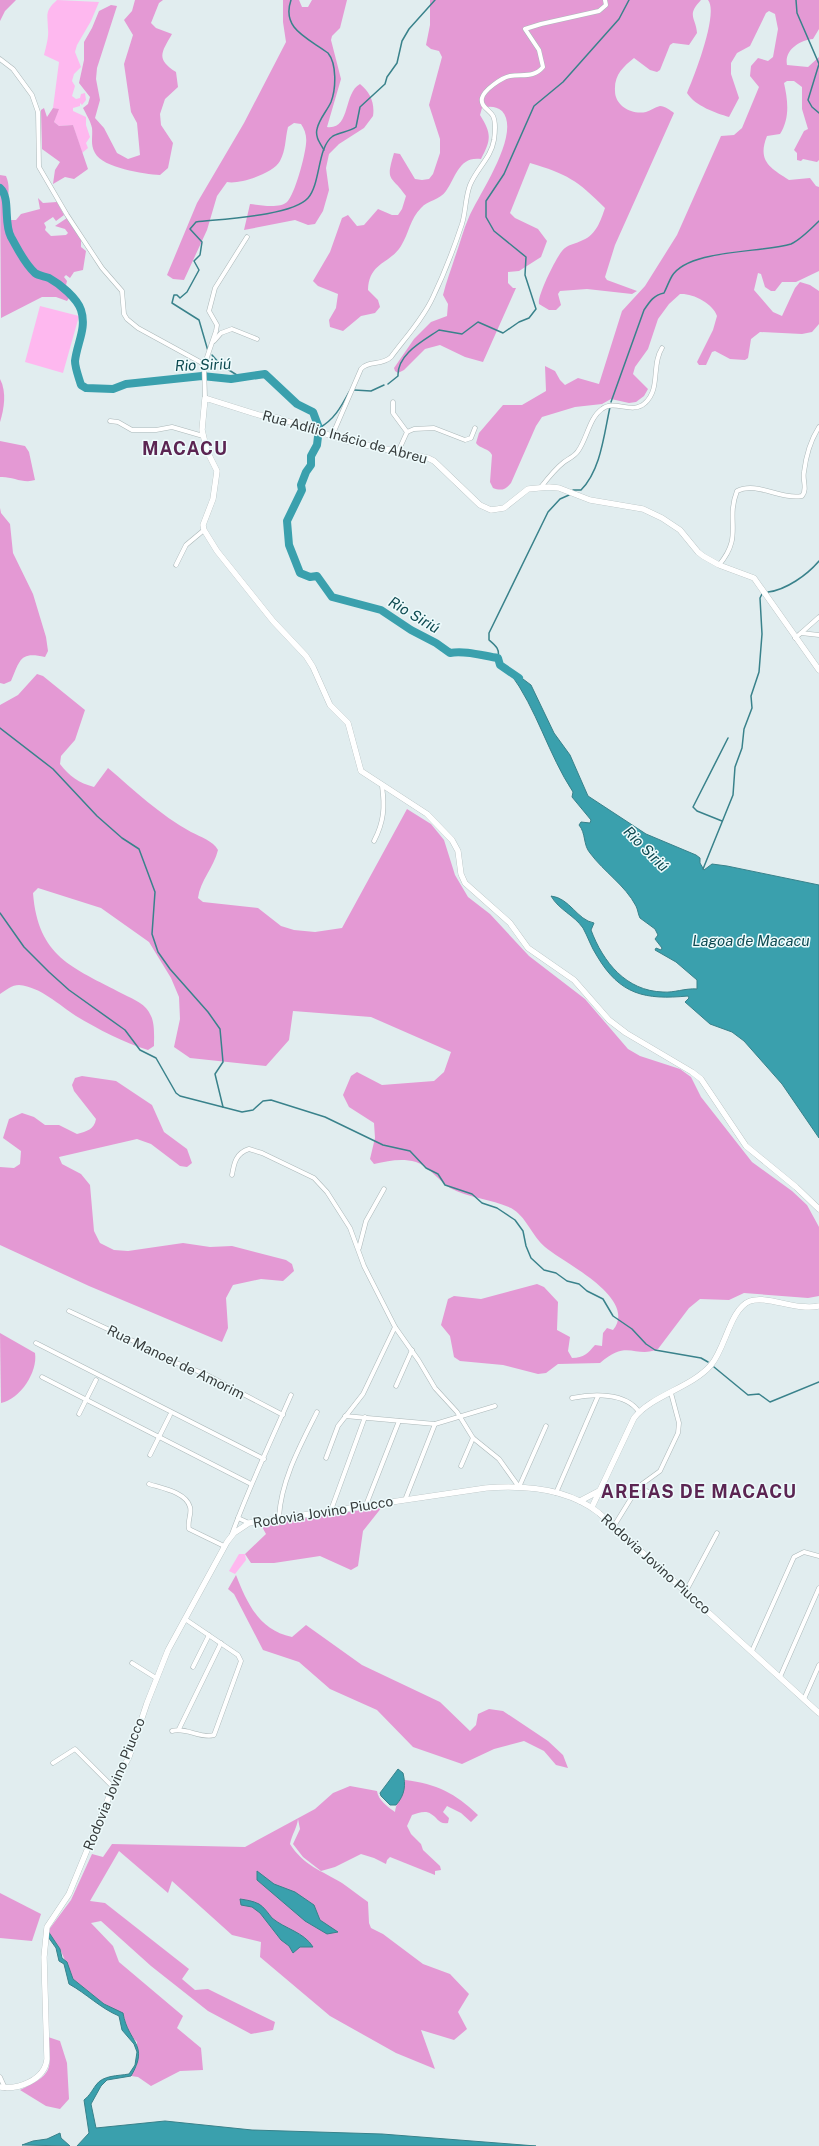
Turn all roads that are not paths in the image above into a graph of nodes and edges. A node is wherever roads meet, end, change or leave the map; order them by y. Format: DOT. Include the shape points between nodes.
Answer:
graph roads {
  1 [pos="606,0"];
  2 [pos="0,59"];
  3 [pos="247,237"];
  4 [pos="257,339"];
  5 [pos="214,341"];
  6 [pos="662,348"];
  7 [pos="204,366"];
  8 [pos="205,398"];
  9 [pos="393,402"];
  10 [pos="110,421"];
  11 [pos="819,427"];
  12 [pos="475,428"];
  13 [pos="408,432"];
  14 [pos="203,436"];
  15 [pos="332,436"];
  16 [pos="398,452"];
  17 [pos="541,487"];
  18 [pos="204,530"];
  19 [pos="176,565"];
  20 [pos="719,565"];
  21 [pos="819,617"];
  22 [pos="801,633"];
  23 [pos="819,635"];
  24 [pos="795,638"];
  25 [pos="819,670"];
  26 [pos="382,786"];
  27 [pos="374,841"];
  28 [pos="232,1175"];
  29 [pos="384,1189"];
  30 [pos="819,1209"];
  31 [pos="359,1249"];
  32 [pos="819,1306"];
  33 [pos="69,1311"];
  34 [pos="395,1327"];
  35 [pos="36,1343"];
  36 [pos="412,1350"];
  37 [pos="42,1377"];
  38 [pos="96,1380"];
  39 [pos="396,1386"];
  40 [pos="671,1393"];
  41 [pos="291,1395"];
  42 [pos="598,1396"];
  43 [pos="572,1398"];
  44 [pos="86,1400"];
  45 [pos="495,1406"];
  46 [pos="317,1412"];
  47 [pos="639,1412"];
  48 [pos="79,1414"];
  49 [pos="170,1414"];
  50 [pos="283,1415"];
  51 [pos="345,1416"];
  52 [pos="460,1416"];
  53 [pos="365,1417"];
  54 [pos="399,1421"];
  55 [pos="435,1424"];
  56 [pos="546,1426"];
  57 [pos="159,1437"];
  58 [pos="472,1438"];
  59 [pos="150,1455"];
  60 [pos="326,1458"];
  61 [pos="264,1459"];
  62 [pos="461,1466"];
  63 [pos="149,1484"];
  64 [pos="251,1484"];
  65 [pos="519,1487"];
  66 [pos="638,1487"];
  67 [pos="599,1491"];
  68 [pos="556,1493"];
  69 [pos="655,1495"];
  70 [pos="405,1500"];
  71 [pos="580,1501"];
  72 [pos="366,1505"];
  73 [pos="592,1507"];
  74 [pos="331,1510"];
  75 [pos="279,1517"];
  76 [pos="238,1518"];
  77 [pos="249,1523"];
  78 [pos="614,1526"];
  79 [pos="717,1533"];
  80 [pos="231,1536"];
  81 [pos="224,1546"];
  82 [pos="819,1556"];
  83 [pos="819,1588"];
  84 [pos="686,1591"];
  85 [pos="185,1619"];
  86 [pos="209,1635"];
  87 [pos="221,1643"];
  88 [pos="752,1652"];
  89 [pos="132,1663"];
  90 [pos="819,1665"];
  91 [pos="193,1667"];
  92 [pos="780,1677"];
  93 [pos="156,1678"];
  94 [pos="804,1699"];
  95 [pos="819,1713"];
  96 [pos="179,1729"];
  97 [pos="172,1731"];
  98 [pos="53,1763"];
  99 [pos="114,1787"];
  100 [pos="0,2077"];
  101 [pos="2,2087"];
  1 -- 15 [label="street" via="606,5 599,11 525,29 539,50 543,67 533,75 508,76 488,89 482,98 486,110 493,115 494,140 487,160 470,184 462,222 432,298 391,357 382,363 367,364 361,369"];
  2 -- 7 [label="street" via="13,69 32,95 38,112 39,167 102,268 122,291 124,314 127,319"];
  3 -- 5 [label="street" via="213,292 209,311 217,325"];
  4 -- 5 [label="street" via="232,329 221,333"];
  5 -- 7 [label="street"];
  6 -- 17 [label="street" via="658,354 652,393 646,402 633,408 609,405 602,408 594,418 578,451 555,470"];
  7 -- 8 [label="street"];
  8 -- 14 [label="street" via="201,425"];
  8 -- 15 [label="street, Rua Adílio Inácio de Abreu"];
  9 -- 13 [label="street" via="393,413"];
  10 -- 14 [label="street" via="118,422 132,430 172,427"];
  11 -- 20 [label="street" via="810,443 803,473 805,490 802,496 782,496 748,488 737,491 732,507 733,541 729,554"];
  12 -- 13 [label="street" via="470,438 465,440 434,428 414,429"];
  13 -- 16 [label="street"];
  14 -- 18 [label="street" via="217,471 213,498 203,525"];
  15 -- 16 [label="street, Rua Adílio Inácio de Abreu"];
  16 -- 17 [label="street, Rua Adílio Inácio de Abreu" via="434,461 480,505 491,510 504,508 523,491"];
  17 -- 20 [label="street, Rua Adílio Inácio de Abreu" via="559,488 590,500 643,509 680,530 698,552"];
  18 -- 19 [label="street" via="186,545"];
  18 -- 26 [label="street" via="216,551 306,656 320,680 330,705 348,723 359,767 364,774"];
  20 -- 24 [label="street, Rua Adílio Inácio de Abreu" via="754,578"];
  21 -- 22 [label="street"];
  22 -- 23 [label="street"];
  22 -- 24 [label="street"];
  24 -- 25 [label="street, Rua Adílio Inácio de Abreu"];
  26 -- 27 [label="street" via="385,804 383,821"];
  26 -- 30 [label="street" via="427,814 452,840 458,850 461,874 465,883 510,923 528,948 574,980 609,1020 626,1033 700,1079 746,1146"];
  28 -- 31 [label="street" via="237,1157 242,1151 249,1149 314,1178 327,1192 350,1228"];
  29 -- 31 [label="street" via="366,1221"];
  31 -- 34 [label="street" via="364,1266"];
  32 -- 40 [label="street" via="797,1307 756,1300 743,1305 733,1320 723,1348 711,1365"];
  33 -- 50 [label="street, Rua Manoel de Amorim" via="144,1346 161,1357 205,1374"];
  34 -- 36 [label="street"];
  34 -- 51 [label="street" via="363,1394"];
  35 -- 61 [label="street"];
  36 -- 39 [label="street"];
  36 -- 52 [label="street" via="435,1388"];
  37 -- 44 [label="street"];
  38 -- 44 [label="street"];
  40 -- 47 [label="street"];
  40 -- 66 [label="street" via="679,1423 678,1433 660,1471"];
  41 -- 50 [label="street"];
  42 -- 43 [label="street" via="591,1394"];
  42 -- 47 [label="street" via="626,1400"];
  42 -- 68 [label="street"];
  44 -- 48 [label="street"];
  44 -- 57 [label="street"];
  45 -- 52 [label="street"];
  46 -- 75 [label="street" via="294,1462"];
  47 -- 67 [label="street" via="631,1422"];
  49 -- 57 [label="street"];
  50 -- 61 [label="street"];
  51 -- 53 [label="street"];
  51 -- 60 [label="street" via="338,1426"];
  52 -- 55 [label="street"];
  52 -- 58 [label="street"];
  53 -- 54 [label="street"];
  53 -- 74 [label="street"];
  54 -- 55 [label="street"];
  54 -- 72 [label="street"];
  55 -- 70 [label="street"];
  56 -- 65 [label="street"];
  57 -- 59 [label="street"];
  57 -- 64 [label="street"];
  58 -- 62 [label="street"];
  58 -- 65 [label="street" via="499,1459"];
  61 -- 64 [label="street"];
  63 -- 81 [label="street" via="185,1499 190,1508 189,1529"];
  64 -- 76 [label="street"];
  65 -- 68 [label="street, Rodovia Jovino Piucco"];
  65 -- 70 [label="street, Rodovia Jovino Piucco" via="474,1489"];
  66 -- 69 [label="street"];
  66 -- 78 [label="street"];
  67 -- 71 [label="street"];
  67 -- 73 [label="street"];
  68 -- 71 [label="street, Rodovia Jovino Piucco"];
  70 -- 72 [label="street, Rodovia Jovino Piucco"];
  71 -- 73 [label="street, Rodovia Jovino Piucco"];
  72 -- 74 [label="street, Rodovia Jovino Piucco"];
  73 -- 78 [label="street, Rodovia Jovino Piucco"];
  74 -- 75 [label="street, Rodovia Jovino Piucco"];
  75 -- 77 [label="street, Rodovia Jovino Piucco"];
  76 -- 77 [label="street"];
  76 -- 80 [label="street"];
  77 -- 80 [label="street, Rodovia Jovino Piucco"];
  78 -- 84 [label="street, Rodovia Jovino Piucco"];
  79 -- 84 [label="street"];
  80 -- 81 [label="street, Rodovia Jovino Piucco"];
  81 -- 85 [label="street, Rodovia Jovino Piucco"];
  82 -- 88 [label="street" via="800,1552 794,1557"];
  83 -- 92 [label="street"];
  84 -- 88 [label="street, Rodovia Jovino Piucco"];
  85 -- 86 [label="street"];
  85 -- 93 [label="street, Rodovia Jovino Piucco"];
  86 -- 87 [label="street"];
  86 -- 91 [label="street"];
  87 -- 96 [label="street"];
  87 -- 96 [label="street" via="241,1659 214,1735"];
  88 -- 92 [label="street, Rodovia Jovino Piucco"];
  89 -- 93 [label="street"];
  90 -- 94 [label="street"];
  92 -- 94 [label="street, Rodovia Jovino Piucco"];
  93 -- 99 [label="street, Rodovia Jovino Piucco" via="131,1751"];
  94 -- 95 [label="street, Rodovia Jovino Piucco"];
  96 -- 97 [label="street"];
  98 -- 99 [label="street" via="75,1749"];
  99 -- 101 [label="street, Rodovia Jovino Piucco" via="69,1894 47,1927 44,1957 47,2059 45,2067 38,2076 24,2084"];
  100 -- 101 [label="street"];
}
